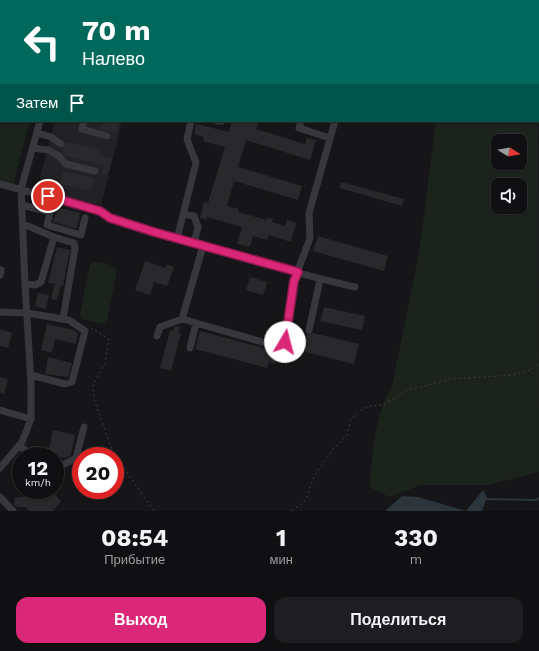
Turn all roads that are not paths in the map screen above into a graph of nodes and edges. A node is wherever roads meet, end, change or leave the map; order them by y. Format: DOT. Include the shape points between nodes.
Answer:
graph roads {
  1 [pos="40,122"];
  2 [pos="84,122"];
  3 [pos="191,122"];
  4 [pos="301,122"];
  5 [pos="335,122"];
  6 [pos="37,132"];
  7 [pos="107,136"];
  8 [pos="330,138"];
  9 [pos="61,144"];
  10 [pos="33,148"];
  11 [pos="95,171"];
  12 [pos="0,184"];
  13 [pos="21,189"];
  14 [pos="52,204"];
  15 [pos="22,205"];
  16 [pos="49,212"];
  17 [pos="183,214"];
  18 [pos="85,218"];
  19 [pos="23,224"];
  20 [pos="54,237"];
  21 [pos="177,239"];
  22 [pos="194,243"];
  23 [pos="204,246"];
  24 [pos="298,272"];
  25 [pos="320,280"];
  26 [pos="25,284"];
  27 [pos="355,287"];
  28 [pos="0,312"];
  29 [pos="27,313"];
  30 [pos="63,319"];
  31 [pos="182,320"];
  32 [pos="196,323"];
  33 [pos="309,330"];
  34 [pos="157,336"];
  35 [pos="190,348"];
  36 [pos="31,375"];
  37 [pos="0,410"];
  38 [pos="30,419"];
  39 [pos="84,427"];
  40 [pos="20,446"];
  41 [pos="64,464"];
  42 [pos="0,468"];
  43 [pos="0,497"];
  44 [pos="13,511"];
  1 -- 6 [label="street"];
  2 -- 7 [label="street" via="82,129"];
  3 -- 17 [label="street" via="186,139 196,163"];
  4 -- 8 [label="street" via="299,128"];
  5 -- 8 [label="street"];
  6 -- 9 [label="street"];
  6 -- 10 [label="street"];
  8 -- 24 [label="street" via="309,213 310,238"];
  10 -- 11 [label="street" via="48,150 59,156 66,164"];
  10 -- 13 [label="street"];
  12 -- 13 [label="street"];
  13 -- 15 [label="street"];
  13 -- 21 [label="street" via="100,211 110,218"];
  14 -- 16 [label="street"];
  15 -- 16 [label="street"];
  15 -- 19 [label="street"];
  16 -- 18 [label="street" via="48,225 81,235"];
  17 -- 21 [label="street"];
  17 -- 22 [label="street" via="194,216 198,227"];
  19 -- 20 [label="street"];
  19 -- 26 [label="street"];
  20 -- 26 [label="street" via="42,282 35,285"];
  20 -- 30 [label="street" via="74,243 75,248"];
  21 -- 22 [label="street"];
  22 -- 23 [label="street"];
  23 -- 24 [label="street"];
  23 -- 31 [label="street"];
  24 -- 25 [label="street"];
  24 -- 32 [label="street" via="294,281 285,342 280,348"];
  25 -- 27 [label="street"];
  25 -- 33 [label="street"];
  26 -- 29 [label="street"];
  28 -- 29 [label="street"];
  29 -- 30 [label="street"];
  29 -- 36 [label="street"];
  30 -- 36 [label="street" via="85,331 72,382 64,384"];
  31 -- 32 [label="street"];
  31 -- 34 [label="street" via="160,327"];
  32 -- 35 [label="street"];
  36 -- 38 [label="street"];
  37 -- 38 [label="street"];
  38 -- 40 [label="street"];
  39 -- 41 [label="street" via="76,458"];
  40 -- 42 [label="street"];
  43 -- 44 [label="street"];
}
